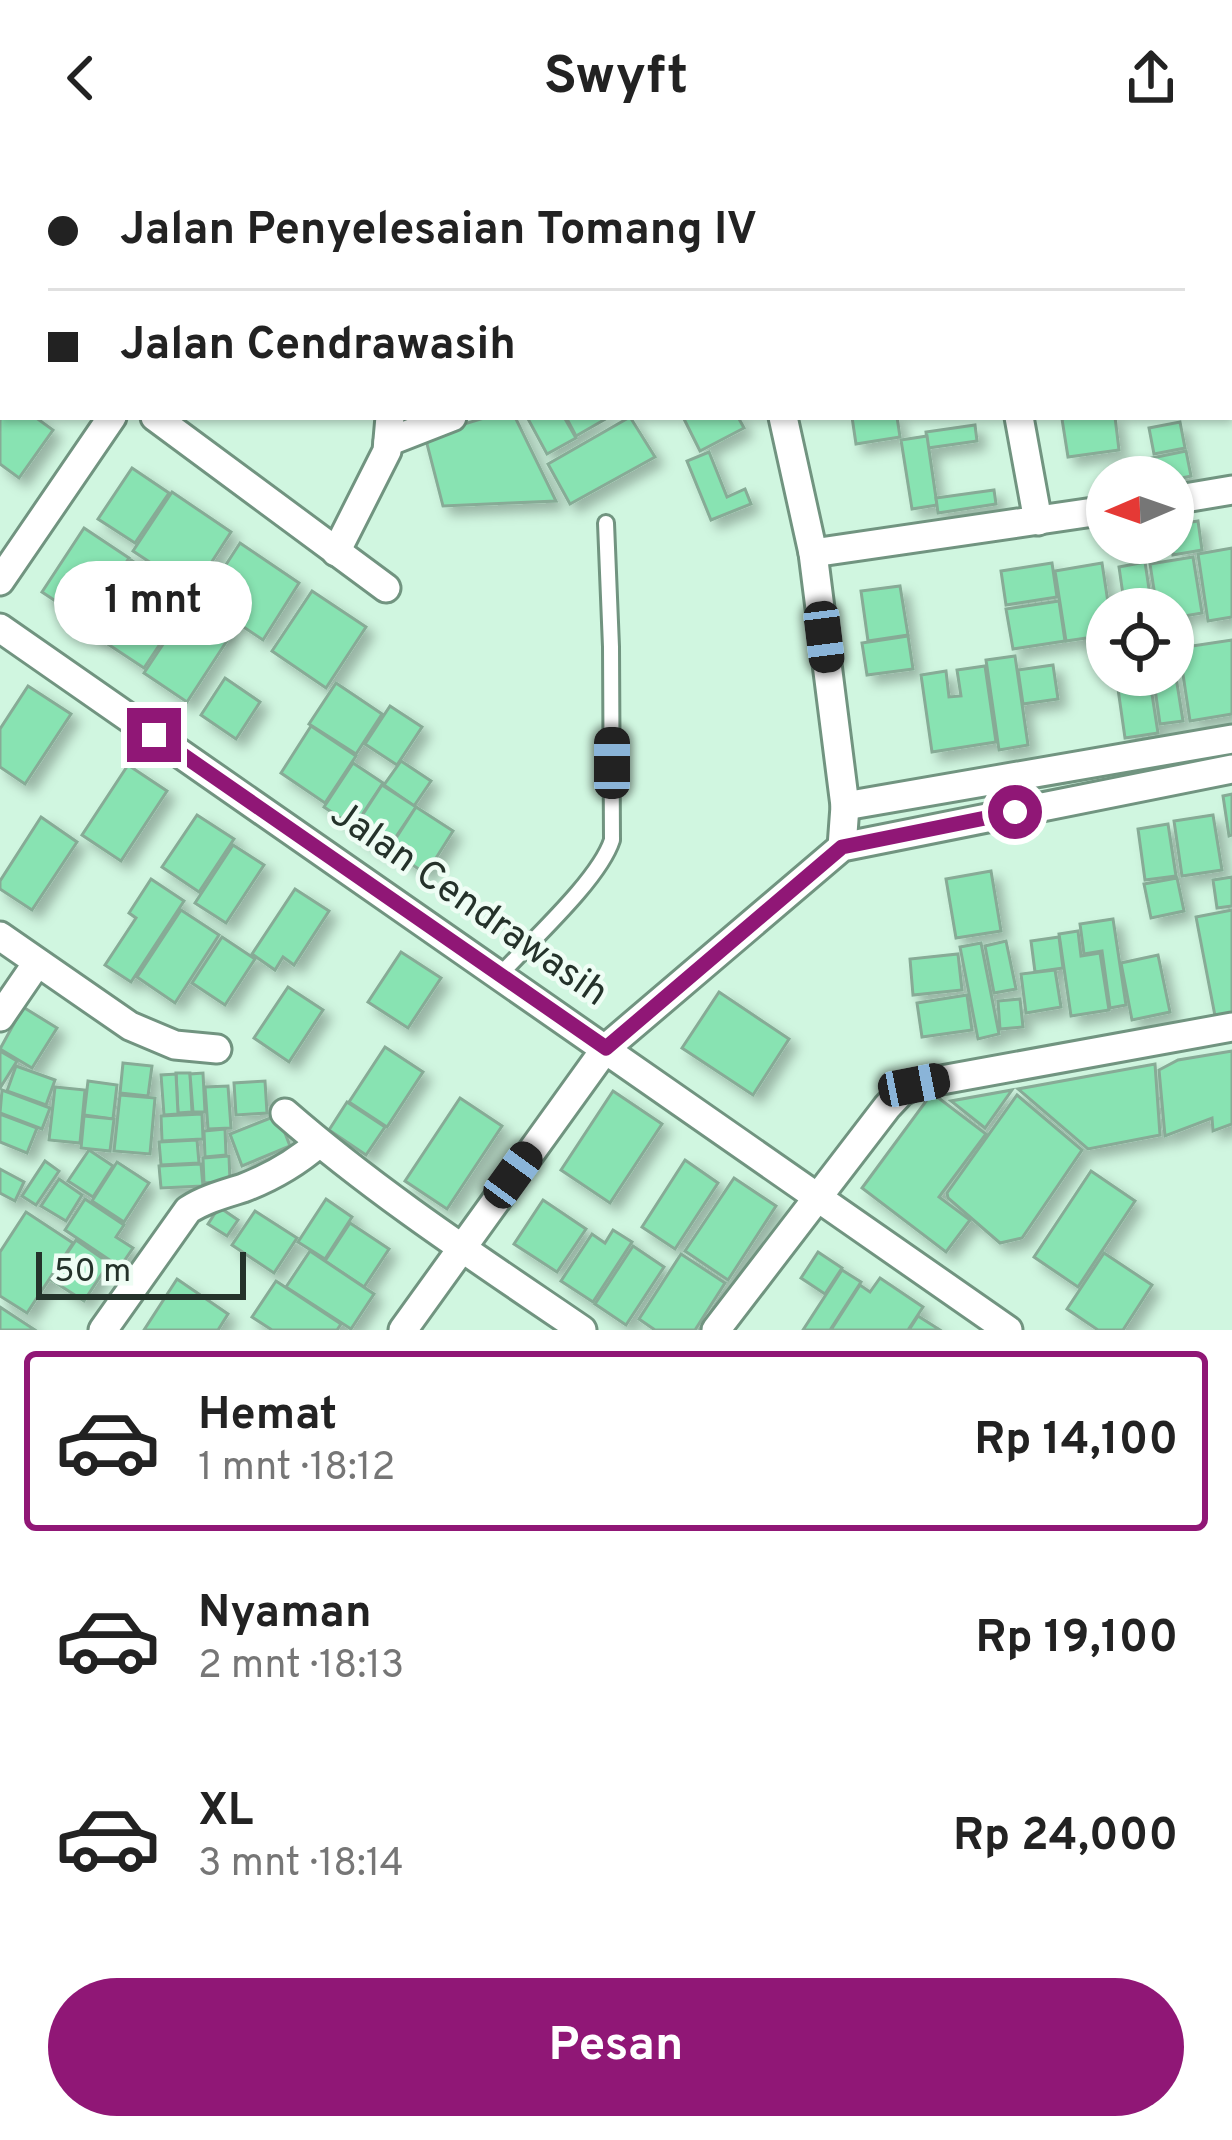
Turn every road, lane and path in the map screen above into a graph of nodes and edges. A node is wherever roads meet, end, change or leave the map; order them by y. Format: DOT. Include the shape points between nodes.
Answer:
graph roads {
  1 [pos="110,420"];
  2 [pos="159,420"];
  3 [pos="437,420"];
  4 [pos="784,420"];
  5 [pos="1020,420"];
  6 [pos="389,430"];
  7 [pos="1232,490"];
  8 [pos="1194,496"];
  9 [pos="1086,513"];
  10 [pos="1038,521"];
  11 [pos="606,523"];
  12 [pos="336,552"];
  13 [pos="813,553"];
  14 [pos="0,581"];
  15 [pos="386,588"];
  16 [pos="0,628"];
  17 [pos="1232,739"];
  18 [pos="1232,769"];
  19 [pos="845,806"];
  20 [pos="842,847"];
  21 [pos="0,936"];
  22 [pos="37,963"];
  23 [pos="500,974"];
  24 [pos="0,1017"];
  25 [pos="1232,1027"];
  26 [pos="606,1048"];
  27 [pos="217,1049"];
  28 [pos="286,1113"];
  29 [pos="320,1143"];
  30 [pos="817,1197"];
  31 [pos="461,1247"];
  32 [pos="103,1330"];
  33 [pos="404,1330"];
  34 [pos="583,1330"];
  35 [pos="716,1330"];
  36 [pos="1009,1330"];
  1 -- 14 [label="street"];
  2 -- 12 [label="street"];
  3 -- 6 [label="street"];
  4 -- 13 [label="street"];
  5 -- 10 [label="street"];
  6 -- 12 [label="street" via="381,465"];
  7 -- 8 [label="street"];
  9 -- 10 [label="street"];
  10 -- 13 [label="street"];
  11 -- 23 [label="lane" via="612,840 592,875"];
  12 -- 15 [label="street"];
  13 -- 19 [label="street"];
  16 -- 23 [label="street, Jalan Cendrawasih"];
  17 -- 19 [label="street"];
  18 -- 20 [label="street"];
  19 -- 20 [label="street"];
  20 -- 26 [label="street"];
  21 -- 22 [label="street"];
  22 -- 24 [label="street"];
  22 -- 27 [label="street" via="130,1026 175,1045"];
  23 -- 26 [label="street, Jalan Cendrawasih"];
  25 -- 30 [label="street" via="914,1085 886,1107"];
  26 -- 30 [label="street, Jalan Cendrawasih"];
  26 -- 31 [label="street"];
  28 -- 29 [label="street"];
  29 -- 31 [label="street"];
  29 -- 32 [label="street" via="278,1172 188,1210"];
  30 -- 35 [label="street"];
  30 -- 36 [label="street, Jalan Cendrawasih"];
  31 -- 33 [label="street"];
  31 -- 34 [label="street"];
}
